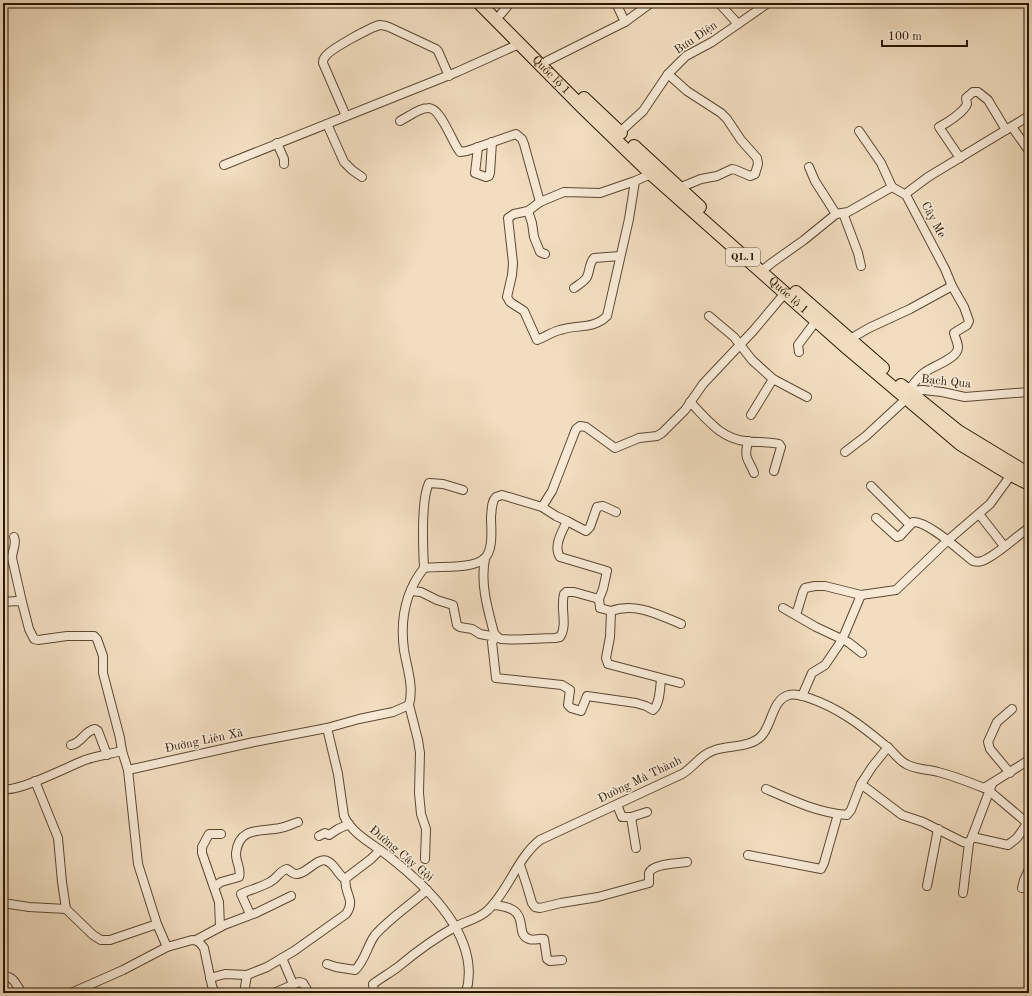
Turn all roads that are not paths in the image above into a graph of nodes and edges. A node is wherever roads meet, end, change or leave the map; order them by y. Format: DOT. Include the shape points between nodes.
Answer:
graph roads {
  1 [pos="479,3"];
  2 [pos="489,3"];
  3 [pos="510,3"];
  4 [pos="616,3"];
  5 [pos="651,3"];
  6 [pos="718,3"];
  7 [pos="768,3"];
  8 [pos="500,14"];
  9 [pos="625,22"];
  10 [pos="738,24"];
  11 [pos="519,44"];
  12 [pos="546,61"];
  13 [pos="668,74"];
  14 [pos="449,76"];
  15 [pos="346,116"];
  16 [pos="1029,116"];
  17 [pos="400,121"];
  18 [pos="327,124"];
  19 [pos="1009,129"];
  20 [pos="859,131"];
  21 [pos="620,132"];
  22 [pos="492,142"];
  23 [pos="277,143"];
  24 [pos="478,147"];
  25 [pos="1029,151"];
  26 [pos="960,158"];
  27 [pos="284,164"];
  28 [pos="224,165"];
  29 [pos="809,167"];
  30 [pos="651,174"];
  31 [pos="362,176"];
  32 [pos="635,181"];
  33 [pos="892,187"];
  34 [pos="679,188"];
  35 [pos="906,195"];
  36 [pos="540,202"];
  37 [pos="528,210"];
  38 [pos="839,214"];
  39 [pos="545,254"];
  40 [pos="620,256"];
  41 [pos="861,266"];
  42 [pos="763,270"];
  43 [pos="952,286"];
  44 [pos="574,288"];
  45 [pos="785,293"];
  46 [pos="709,316"];
  47 [pos="816,320"];
  48 [pos="850,339"];
  49 [pos="740,344"];
  50 [pos="799,352"];
  51 [pos="773,380"];
  52 [pos="1029,392"];
  53 [pos="907,395"];
  54 [pos="808,397"];
  55 [pos="690,402"];
  56 [pos="750,415"];
  57 [pos="748,441"];
  58 [pos="845,452"];
  59 [pos="774,471"];
  60 [pos="754,473"];
  61 [pos="1029,474"];
  62 [pos="1011,475"];
  63 [pos="1029,484"];
  64 [pos="870,486"];
  65 [pos="463,490"];
  66 [pos="542,507"];
  67 [pos="616,512"];
  68 [pos="979,514"];
  69 [pos="876,518"];
  70 [pos="567,521"];
  71 [pos="910,525"];
  72 [pos="1029,528"];
  73 [pos="14,537"];
  74 [pos="947,541"];
  75 [pos="1004,546"];
  76 [pos="485,559"];
  77 [pos="424,568"];
  78 [pos="411,591"];
  79 [pos="861,595"];
  80 [pos="599,598"];
  81 [pos="3,602"];
  82 [pos="22,602"];
  83 [pos="783,608"];
  84 [pos="611,610"];
  85 [pos="796,615"];
  86 [pos="681,624"];
  87 [pos="496,637"];
  88 [pos="841,639"];
  89 [pos="862,653"];
  90 [pos="661,679"];
  91 [pos="680,683"];
  92 [pos="802,696"];
  93 [pos="409,705"];
  94 [pos="1012,709"];
  95 [pos="327,728"];
  96 [pos="71,745"];
  97 [pos="888,747"];
  98 [pos="122,751"];
  99 [pos="107,755"];
  100 [pos="1029,760"];
  101 [pos="128,770"];
  102 [pos="1010,772"];
  103 [pos="35,781"];
  104 [pos="861,784"];
  105 [pos="766,788"];
  106 [pos="988,788"];
  107 [pos="3,789"];
  108 [pos="617,805"];
  109 [pos="647,812"];
  110 [pos="838,814"];
  111 [pos="631,817"];
  112 [pos="298,822"];
  113 [pos="349,824"];
  114 [pos="938,829"];
  115 [pos="222,834"];
  116 [pos="319,836"];
  117 [pos="971,840"];
  118 [pos="636,848"];
  119 [pos="380,850"];
  120 [pos="748,855"];
  121 [pos="425,859"];
  122 [pos="687,862"];
  123 [pos="520,865"];
  124 [pos="1029,869"];
  125 [pos="345,879"];
  126 [pos="927,886"];
  127 [pos="214,887"];
  128 [pos="1022,888"];
  129 [pos="427,890"];
  130 [pos="963,893"];
  131 [pos="291,896"];
  132 [pos="3,903"];
  133 [pos="493,905"];
  134 [pos="66,909"];
  135 [pos="250,914"];
  136 [pos="157,924"];
  137 [pos="456,926"];
  138 [pos="220,927"];
  139 [pos="196,940"];
  140 [pos="167,947"];
  141 [pos="282,958"];
  142 [pos="562,960"];
  143 [pos="327,964"];
  144 [pos="246,975"];
  145 [pos="3,976"];
  146 [pos="210,978"];
  147 [pos="293,984"];
  148 [pos="22,993"];
  149 [pos="71,993"];
  150 [pos="215,993"];
  151 [pos="247,993"];
  152 [pos="274,993"];
  153 [pos="309,993"];
  154 [pos="374,993"];
  155 [pos="466,993"];
  1 -- 11 [label="highway, Quốc lộ 1 / QL.1"];
  2 -- 8 [label="highway, Quốc lộ 1 / QL.1"];
  3 -- 8 [label="street"];
  4 -- 9 [label="street"];
  5 -- 9 [label="street"];
  6 -- 10 [label="street, Bưu Điện"];
  7 -- 10 [label="street"];
  8 -- 12 [label="highway, Quốc lộ 1 / QL.1"];
  9 -- 12 [label="street"];
  10 -- 13 [label="street, Bưu Điện" via="686,56"];
  11 -- 14 [label="street"];
  11 -- 30 [label="highway, Quốc lộ 1 / QL.1"];
  12 -- 21 [label="highway, Quốc lộ 1 / QL.1"];
  13 -- 21 [label="street, Bưu Điện" via="643,111"];
  13 -- 34 [label="street" via="724,117 753,152 758,164 755,174 751,176 732,169"];
  14 -- 15 [label="street"];
  14 -- 15 [label="street" via="436,49 389,27 377,26 336,48 323,60"];
  15 -- 18 [label="street"];
  16 -- 19 [label="street, Cây Me"];
  17 -- 24 [label="street" via="421,110 434,109 460,152"];
  18 -- 23 [label="street"];
  18 -- 31 [label="street" via="344,162"];
  19 -- 25 [label="street"];
  19 -- 26 [label="street, Cây Me"];
  19 -- 26 [label="street" via="988,100 978,92 973,92 966,98 967,104 964,109 948,123 939,127"];
  20 -- 33 [label="street" via="881,163"];
  21 -- 34 [label="highway, Quốc lộ 1 / QL.1"];
  22 -- 24 [label="street"];
  22 -- 24 [label="street" via="492,164 489,176 486,177 475,172"];
  22 -- 36 [label="street" via="516,134 522,138"];
  23 -- 27 [label="street"];
  23 -- 28 [label="street"];
  26 -- 35 [label="street, Cây Me" via="928,177"];
  29 -- 38 [label="street" via="815,181"];
  30 -- 32 [label="street"];
  30 -- 42 [label="highway, Quốc lộ 1 / QL.1"];
  32 -- 36 [label="street" via="600,193 564,192"];
  32 -- 40 [label="street"];
  33 -- 35 [label="street"];
  33 -- 38 [label="street"];
  34 -- 42 [label="highway, Quốc lộ 1 / QL.1"];
  35 -- 43 [label="street, Cây Me"];
  36 -- 37 [label="street"];
  37 -- 39 [label="street" via="536,244 540,252"];
  37 -- 40 [label="street" via="508,218 513,263 508,298 524,311 537,340 560,329 598,323 607,316"];
  38 -- 41 [label="street" via="858,253"];
  38 -- 42 [label="street"];
  40 -- 44 [label="street" via="591,260 588,276"];
  42 -- 45 [label="highway, Quốc lộ 1 / QL.1"];
  42 -- 48 [label="highway, Quốc lộ 1 / QL.1"];
  43 -- 48 [label="street"];
  43 -- 53 [label="street, Cây Me" via="970,321 954,333 958,351 924,372"];
  45 -- 47 [label="highway, Quốc lộ 1 / QL.1"];
  45 -- 49 [label="street"];
  46 -- 49 [label="street"];
  47 -- 50 [label="street" via="798,345"];
  47 -- 53 [label="highway, Quốc lộ 1 / QL.1"];
  48 -- 53 [label="highway, Quốc lộ 1 / QL.1"];
  49 -- 51 [label="street"];
  49 -- 55 [label="street"];
  51 -- 54 [label="street"];
  51 -- 56 [label="street"];
  52 -- 53 [label="street, Bạch Qua" via="965,397 923,390"];
  53 -- 58 [label="street" via="866,436"];
  53 -- 61 [label="highway, Quốc lộ 1 / QL.1" via="958,431"];
  53 -- 62 [label="highway, Quốc lộ 1 / QL.1" via="960,444"];
  55 -- 57 [label="street" via="719,431 738,440"];
  55 -- 66 [label="street" via="670,426 657,436 644,436 615,448 586,427 580,426 576,429 552,491"];
  57 -- 59 [label="street" via="779,444 781,447"];
  57 -- 60 [label="street" via="746,458"];
  62 -- 63 [label="highway, Quốc lộ 1 / QL.1"];
  62 -- 68 [label="street" via="990,504"];
  64 -- 71 [label="street"];
  65 -- 77 [label="street" via="429,483 423,535"];
  66 -- 70 [label="street"];
  66 -- 76 [label="street" via="502,495 496,497 492,505 490,550"];
  67 -- 70 [label="street" via="603,506 597,507 590,527 586,530"];
  68 -- 74 [label="street"];
  68 -- 75 [label="street"];
  69 -- 71 [label="street" via="897,537"];
  70 -- 80 [label="street" via="558,541 558,554 560,557 606,572"];
  71 -- 74 [label="street" via="917,522 927,525"];
  72 -- 75 [label="street"];
  73 -- 82 [label="street" via="16,543 12,558"];
  74 -- 75 [label="street" via="976,562 988,558"];
  74 -- 79 [label="street" via="896,590"];
  76 -- 77 [label="street" via="459,567"];
  76 -- 87 [label="street" via="487,606"];
  77 -- 78 [label="street"];
  78 -- 87 [label="street" via="421,592 453,605 457,625 460,627"];
  78 -- 93 [label="street" via="403,620 404,650 411,690"];
  79 -- 85 [label="street" via="825,586 805,588"];
  79 -- 88 [label="street"];
  80 -- 84 [label="street" via="600,608"];
  80 -- 87 [label="street" via="574,592 564,594 563,632 560,637"];
  81 -- 82 [label="street"];
  82 -- 98 [label="street" via="34,639 84,635 97,639 103,656 102,673"];
  83 -- 85 [label="street"];
  84 -- 86 [label="street" via="644,610"];
  84 -- 90 [label="street" via="607,662"];
  85 -- 88 [label="street"];
  87 -- 90 [label="street" via="492,642 496,678 562,685 570,690 568,705 577,710 581,711 587,696 636,703 653,710 656,708"];
  88 -- 89 [label="street" via="854,645"];
  88 -- 92 [label="street" via="824,665 812,674"];
  90 -- 91 [label="street"];
  92 -- 97 [label="street, Đường Mâ Thành" via="824,703 850,717"];
  92 -- 108 [label="street, Đường Mâ Thành" via="788,695 781,698 763,735 756,741 716,749 706,754 690,770"];
  93 -- 95 [label="street, Đường Liên Xã" via="393,712"];
  93 -- 121 [label="street" via="420,753 420,799 426,829"];
  94 -- 102 [label="street" via="997,722 988,742"];
  95 -- 101 [label="street, Đường Liên Xã"];
  95 -- 113 [label="street, Đường Cây Gội" via="338,774 344,816"];
  96 -- 99 [label="street" via="80,741 85,733 95,729"];
  97 -- 104 [label="street"];
  97 -- 106 [label="street, Đường Mâ Thành" via="906,764"];
  98 -- 99 [label="street"];
  98 -- 101 [label="street"];
  99 -- 103 [label="street" via="87,760"];
  100 -- 102 [label="street"];
  101 -- 136 [label="street" via="138,864"];
  102 -- 106 [label="street"];
  103 -- 107 [label="street"];
  103 -- 134 [label="street" via="58,838"];
  104 -- 110 [label="street" via="852,810 847,815"];
  104 -- 114 [label="street" via="902,814"];
  105 -- 110 [label="street" via="791,800"];
  106 -- 117 [label="street"];
  106 -- 117 [label="street, Đường Mâ Thành" via="1025,821 1026,825 1017,838 1008,845"];
  108 -- 111 [label="street" via="622,817"];
  108 -- 123 [label="street, Đường Mâ Thành" via="540,840 531,848"];
  109 -- 111 [label="street"];
  110 -- 120 [label="street" via="821,869"];
  111 -- 118 [label="street"];
  112 -- 127 [label="street" via="281,828 257,830 243,836 236,853 241,872 239,877 221,882"];
  113 -- 116 [label="street" via="332,834 325,833"];
  113 -- 119 [label="street, Đường Cây Gội"];
  114 -- 117 [label="street" via="963,842"];
  114 -- 126 [label="street"];
  115 -- 127 [label="street" via="209,834 202,847"];
  117 -- 130 [label="street"];
  119 -- 125 [label="street"];
  119 -- 129 [label="street, Đường Cây Gội"];
  122 -- 123 [label="street" via="657,867 649,874 649,883 598,897 540,908 532,903"];
  123 -- 133 [label="street, Đường Mâ Thành"];
  124 -- 128 [label="street"];
  125 -- 135 [label="street" via="327,860 321,860 298,874 293,874 288,869 280,871 270,882 240,894"];
  125 -- 141 [label="street" via="350,900 350,908 346,914"];
  127 -- 138 [label="street" via="219,902"];
  129 -- 137 [label="street, Đường Cây Gội"];
  129 -- 143 [label="street" via="379,930 355,970"];
  131 -- 135 [label="street"];
  132 -- 134 [label="street"];
  133 -- 137 [label="street, Đường Mâ Thành" via="480,916"];
  133 -- 142 [label="street" via="515,910 526,938 544,939 547,959"];
  134 -- 136 [label="street" via="98,939 106,941"];
  135 -- 138 [label="street"];
  136 -- 140 [label="street"];
  137 -- 154 [label="street, Đường Mâ Thành" via="421,948 373,984"];
  137 -- 155 [label="street, Đường Cây Gội" via="468,960"];
  138 -- 139 [label="street"];
  139 -- 140 [label="street"];
  139 -- 146 [label="street" via="204,948"];
  140 -- 149 [label="street"];
  141 -- 144 [label="street"];
  141 -- 147 [label="street"];
  144 -- 146 [label="street" via="225,974"];
  144 -- 151 [label="street"];
  145 -- 148 [label="street" via="12,978"];
  146 -- 150 [label="street"];
  147 -- 152 [label="street"];
  147 -- 153 [label="street" via="304,983"];
}
